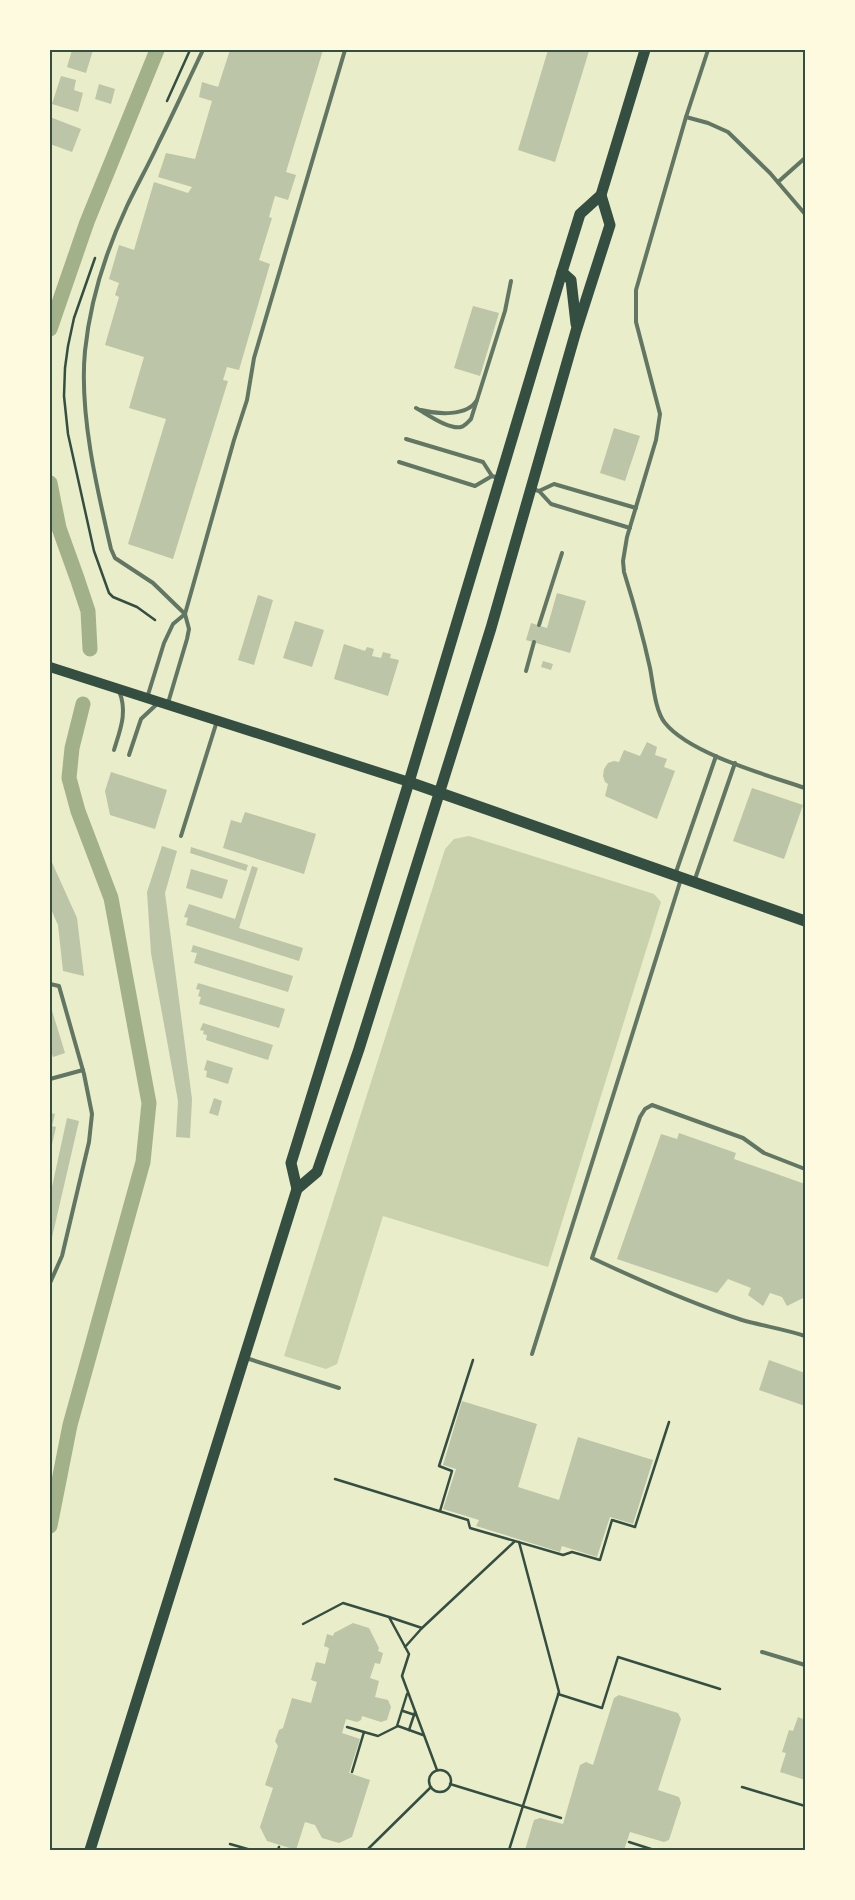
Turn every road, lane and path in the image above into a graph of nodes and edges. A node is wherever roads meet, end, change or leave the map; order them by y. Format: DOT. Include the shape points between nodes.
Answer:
graph roads {
  1 [pos="190,50"];
  2 [pos="203,50"];
  3 [pos="345,50"];
  4 [pos="645,50"];
  5 [pos="708,50"];
  6 [pos="164,110"];
  7 [pos="686,117"];
  8 [pos="805,158"];
  9 [pos="778,182"];
  10 [pos="601,195"];
  11 [pos="805,214"];
  12 [pos="98,252"];
  13 [pos="562,272"];
  14 [pos="511,281"];
  15 [pos="576,331"];
  16 [pos="482,386"];
  17 [pos="406,440"];
  18 [pos="399,462"];
  19 [pos="496,478"];
  20 [pos="535,490"];
  21 [pos="636,508"];
  22 [pos="630,528"];
  23 [pos="562,553"];
  24 [pos="185,614"];
  25 [pos="155,620"];
  26 [pos="539,626"];
  27 [pos="534,642"];
  28 [pos="50,667"];
  29 [pos="526,671"];
  30 [pos="118,689"];
  31 [pos="146,698"];
  32 [pos="164,704"];
  33 [pos="217,720"];
  34 [pos="114,750"];
  35 [pos="129,755"];
  36 [pos="716,756"];
  37 [pos="735,763"];
  38 [pos="408,782"];
  39 [pos="805,788"];
  40 [pos="439,793"];
  41 [pos="181,836"];
  42 [pos="678,876"];
  43 [pos="694,882"];
  44 [pos="805,921"];
  45 [pos="50,984"];
  46 [pos="83,1070"];
  47 [pos="50,1079"];
  48 [pos="805,1169"];
  49 [pos="297,1190"];
  50 [pos="50,1283"];
  51 [pos="805,1336"];
  52 [pos="532,1354"];
  53 [pos="244,1357"];
  54 [pos="473,1360"];
  55 [pos="339,1388"];
  56 [pos="669,1422"];
  57 [pos="335,1479"];
  58 [pos="440,1512"];
  59 [pos="514,1541"];
  60 [pos="520,1542"];
  61 [pos="389,1616"];
  62 [pos="303,1624"];
  63 [pos="422,1628"];
  64 [pos="405,1647"];
  65 [pos="762,1652"];
  66 [pos="805,1666"];
  67 [pos="720,1689"];
  68 [pos="408,1693"];
  69 [pos="558,1694"];
  70 [pos="402,1711"];
  71 [pos="415,1714"];
  72 [pos="398,1726"];
  73 [pos="347,1727"];
  74 [pos="409,1730"];
  75 [pos="364,1732"];
  76 [pos="424,1734"];
  77 [pos="437,1770"];
  78 [pos="352,1772"];
  79 [pos="450,1784"];
  80 [pos="431,1786"];
  81 [pos="742,1787"];
  82 [pos="805,1806"];
  83 [pos="523,1807"];
  84 [pos="561,1818"];
  85 [pos="628,1842"];
  86 [pos="230,1844"];
  87 [pos="90,1850"];
  88 [pos="251,1850"];
  89 [pos="367,1850"];
  90 [pos="509,1850"];
  91 [pos="654,1850"];
  1 -- 6 [label="path"];
  2 -- 24 [label="lane" via="111,243 92,306 85,352 85,408 98,493 111,549 115,558 153,584"];
  3 -- 24 [label="lane" via="254,358 247,400"];
  4 -- 10 [label="main road"];
  5 -- 7 [label="lane"];
  7 -- 9 [label="lane" via="728,132"];
  7 -- 21 [label="lane" via="636,290 636,322 660,414 656,440"];
  8 -- 9 [label="lane"];
  9 -- 11 [label="lane"];
  10 -- 13 [label="main road" via="580,214"];
  10 -- 15 [label="main road" via="610,225"];
  12 -- 25 [label="path" via="74,318 68,346 64,396 68,434 94,551 109,593"];
  13 -- 15 [label="main road" via="571,280"];
  13 -- 19 [label="main road"];
  14 -- 16 [label="lane" via="506,311"];
  15 -- 20 [label="main road"];
  16 -- 16 [label="lane" via="473,416 462,427 441,422 416,408 461,411 476,402"];
  17 -- 19 [label="lane" via="483,462"];
  18 -- 19 [label="lane" via="475,486"];
  19 -- 38 [label="main road"];
  20 -- 21 [label="lane" via="554,484"];
  20 -- 22 [label="lane" via="551,504"];
  20 -- 40 [label="main road"];
  21 -- 22 [label="lane"];
  22 -- 36 [label="lane" via="626,537 624,572 650,666 658,709 664,722 678,736"];
  23 -- 26 [label="lane"];
  24 -- 31 [label="lane" via="173,624 164,643"];
  24 -- 32 [label="lane" via="189,629 187,639"];
  27 -- 29 [label="lane"];
  28 -- 30 [label="main road"];
  30 -- 31 [label="main road"];
  30 -- 34 [label="lane" via="123,699 124,715"];
  31 -- 32 [label="main road"];
  32 -- 33 [label="main road"];
  32 -- 35 [label="lane" via="152,707 142,719"];
  33 -- 38 [label="main road"];
  33 -- 41 [label="lane"];
  36 -- 37 [label="lane"];
  36 -- 42 [label="lane"];
  37 -- 39 [label="lane"];
  37 -- 43 [label="lane"];
  38 -- 40 [label="main road"];
  38 -- 49 [label="main road" via="291,1163"];
  40 -- 42 [label="main road"];
  40 -- 49 [label="main road" via="317,1172"];
  42 -- 43 [label="main road"];
  42 -- 52 [label="lane"];
  43 -- 44 [label="main road"];
  45 -- 46 [label="lane" via="59,986"];
  46 -- 47 [label="lane"];
  46 -- 50 [label="lane" via="92,1114 89,1142 62,1256"];
  48 -- 51 [label="lane" via="764,1154 744,1138 652,1105 640,1117 592,1258 661,1291 743,1320"];
  49 -- 53 [label="main road"];
  53 -- 55 [label="lane"];
  53 -- 87 [label="main road"];
  54 -- 58 [label="path" via="439,1466 452,1471"];
  56 -- 60 [label="path" via="635,1527 612,1520 600,1560 572,1552 563,1555"];
  57 -- 58 [label="path"];
  58 -- 59 [label="path" via="468,1520 470,1528"];
  59 -- 60 [label="path"];
  59 -- 63 [label="path"];
  60 -- 69 [label="path"];
  61 -- 62 [label="path" via="343,1603"];
  61 -- 63 [label="path"];
  61 -- 64 [label="path"];
  63 -- 64 [label="path"];
  64 -- 68 [label="path" via="409,1654 402,1676"];
  65 -- 66 [label="lane"];
  67 -- 69 [label="path" via="618,1657 602,1708"];
  68 -- 70 [label="path"];
  68 -- 71 [label="path"];
  69 -- 83 [label="path"];
  70 -- 71 [label="path"];
  70 -- 72 [label="path"];
  71 -- 74 [label="path"];
  71 -- 76 [label="path"];
  72 -- 74 [label="path"];
  72 -- 75 [label="path" via="378,1736"];
  73 -- 75 [label="path"];
  74 -- 76 [label="path"];
  75 -- 78 [label="path"];
  76 -- 77 [label="path"];
  77 -- 79 [label="path" via="449,1774"];
  77 -- 80 [label="path" via="430,1778"];
  79 -- 80 [label="path" via="442,1791"];
  79 -- 83 [label="path"];
  80 -- 89 [label="path"];
  81 -- 82 [label="path"];
  83 -- 84 [label="path"];
  83 -- 90 [label="path"];
  85 -- 91 [label="path"];
  86 -- 88 [label="path"];
}
